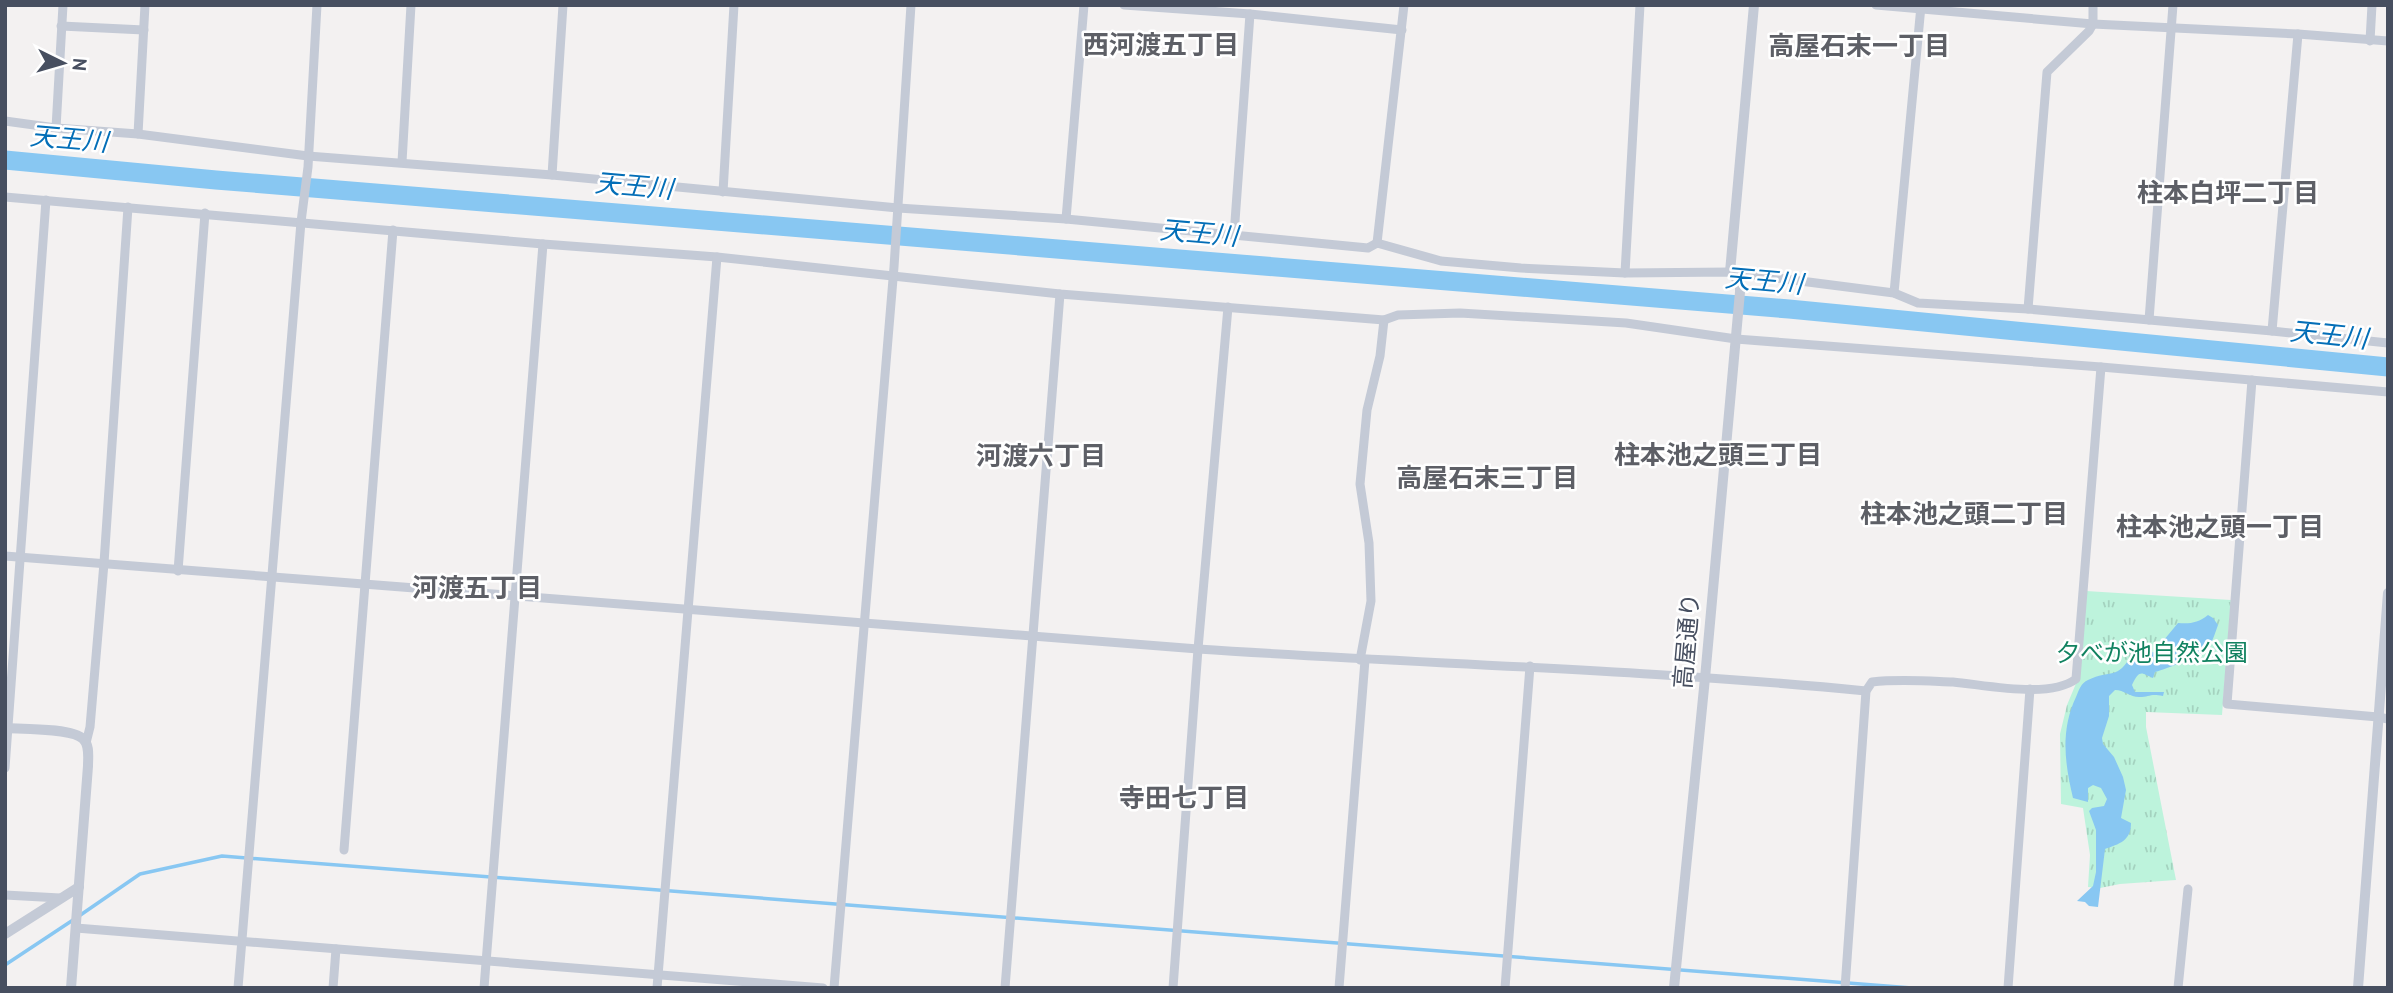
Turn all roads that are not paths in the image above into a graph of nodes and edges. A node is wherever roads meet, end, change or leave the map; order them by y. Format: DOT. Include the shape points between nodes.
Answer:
graph roads {
  1 [pos="63,5"];
  2 [pos="145,5"];
  3 [pos="317,5"];
  4 [pos="411,5"];
  5 [pos="563,5"];
  6 [pos="734,5"];
  7 [pos="911,5"];
  8 [pos="1084,5"];
  9 [pos="1124,5"];
  10 [pos="1404,5"];
  11 [pos="1640,5"];
  12 [pos="1754,5"];
  13 [pos="1876,5"];
  14 [pos="2093,5"];
  15 [pos="2173,5"];
  16 [pos="2372,5"];
  17 [pos="1921,7"];
  18 [pos="1250,13"];
  19 [pos="2093,24"];
  20 [pos="61,26"];
  21 [pos="2172,29"];
  22 [pos="144,30"];
  23 [pos="1402,30"];
  24 [pos="2298,34"];
  25 [pos="2370,41"];
  26 [pos="2388,41"];
  27 [pos="5,121"];
  28 [pos="56,128"];
  29 [pos="138,134"];
  30 [pos="308,156"];
  31 [pos="402,162"];
  32 [pos="552,175"];
  33 [pos="723,192"];
  34 [pos="5,197"];
  35 [pos="46,200"];
  36 [pos="128,207"];
  37 [pos="205,213"];
  38 [pos="898,213"];
  39 [pos="302,217"];
  40 [pos="1066,219"];
  41 [pos="393,230"];
  42 [pos="1234,235"];
  43 [pos="1377,243"];
  44 [pos="543,244"];
  45 [pos="717,257"];
  46 [pos="894,271"];
  47 [pos="1730,272"];
  48 [pos="1625,273"];
  49 [pos="1894,293"];
  50 [pos="1060,294"];
  51 [pos="1228,307"];
  52 [pos="2028,309"];
  53 [pos="1384,320"];
  54 [pos="2149,320"];
  55 [pos="2272,331"];
  56 [pos="1735,339"];
  57 [pos="2388,343"];
  58 [pos="2101,367"];
  59 [pos="2252,380"];
  60 [pos="2388,392"];
  61 [pos="5,556"];
  62 [pos="19,557"];
  63 [pos="104,563"];
  64 [pos="178,571"];
  65 [pos="272,577"];
  66 [pos="365,584"];
  67 [pos="2388,593"];
  68 [pos="516,595"];
  69 [pos="687,609"];
  70 [pos="863,623"];
  71 [pos="1032,636"];
  72 [pos="1198,649"];
  73 [pos="1362,660"];
  74 [pos="1531,666"];
  75 [pos="1705,678"];
  76 [pos="2031,689"];
  77 [pos="1866,691"];
  78 [pos="2383,718"];
  79 [pos="7,728"];
  80 [pos="86,743"];
  81 [pos="5,768"];
  82 [pos="344,850"];
  83 [pos="2188,890"];
  84 [pos="78,893"];
  85 [pos="5,895"];
  86 [pos="60,898"];
  87 [pos="76,927"];
  88 [pos="5,934"];
  89 [pos="242,942"];
  90 [pos="336,949"];
  91 [pos="486,962"];
  92 [pos="658,975"];
  93 [pos="1675,982"];
  94 [pos="2008,986"];
  95 [pos="71,988"];
  96 [pos="238,988"];
  97 [pos="333,988"];
  98 [pos="484,988"];
  99 [pos="657,988"];
  100 [pos="823,988"];
  101 [pos="834,988"];
  102 [pos="1005,988"];
  103 [pos="1173,988"];
  104 [pos="1339,988"];
  105 [pos="1505,988"];
  106 [pos="1845,988"];
  107 [pos="2178,988"];
  108 [pos="2358,988"];
  1 -- 20 [label="street"];
  2 -- 22 [label="street"];
  3 -- 30 [label="street"];
  4 -- 31 [label="street"];
  5 -- 32 [label="street"];
  6 -- 33 [label="street"];
  7 -- 38 [label="street"];
  8 -- 40 [label="street"];
  9 -- 18 [label="street"];
  10 -- 23 [label="street"];
  11 -- 48 [label="street"];
  12 -- 47 [label="street"];
  13 -- 17 [label="street"];
  14 -- 19 [label="street"];
  15 -- 21 [label="street"];
  16 -- 25 [label="street"];
  17 -- 19 [label="street"];
  17 -- 49 [label="street"];
  18 -- 23 [label="street"];
  18 -- 42 [label="street"];
  19 -- 21 [label="street"];
  19 -- 52 [label="street" via="2047,72"];
  20 -- 22 [label="street"];
  20 -- 28 [label="street"];
  21 -- 24 [label="street"];
  21 -- 54 [label="street"];
  22 -- 29 [label="street"];
  23 -- 43 [label="street"];
  24 -- 25 [label="street"];
  24 -- 55 [label="street"];
  25 -- 26 [label="street"];
  27 -- 28 [label="street"];
  28 -- 29 [label="street"];
  29 -- 30 [label="street"];
  30 -- 31 [label="street"];
  30 -- 39 [label="street"];
  31 -- 32 [label="street"];
  32 -- 33 [label="street"];
  33 -- 38 [label="street"];
  34 -- 35 [label="street"];
  35 -- 36 [label="street"];
  35 -- 62 [label="street"];
  36 -- 37 [label="street"];
  36 -- 63 [label="street"];
  37 -- 39 [label="street"];
  37 -- 64 [label="street"];
  38 -- 40 [label="street"];
  38 -- 46 [label="street"];
  39 -- 41 [label="street"];
  39 -- 65 [label="street"];
  40 -- 42 [label="street"];
  41 -- 44 [label="street"];
  41 -- 66 [label="street"];
  42 -- 43 [label="street" via="1368,248"];
  43 -- 48 [label="street" via="1441,261"];
  44 -- 45 [label="street"];
  44 -- 68 [label="street"];
  45 -- 46 [label="street"];
  45 -- 69 [label="street"];
  46 -- 50 [label="street"];
  46 -- 70 [label="street"];
  47 -- 48 [label="street"];
  47 -- 49 [label="street"];
  47 -- 56 [label="street, 高屋通り" via="1740,282"];
  49 -- 52 [label="street" via="1918,303"];
  50 -- 51 [label="street"];
  50 -- 71 [label="street"];
  51 -- 53 [label="street"];
  51 -- 72 [label="street"];
  52 -- 54 [label="street"];
  53 -- 56 [label="street" via="1398,315 1460,313 1626,323"];
  53 -- 73 [label="street" via="1367,410 1360,484 1371,601"];
  54 -- 55 [label="street"];
  55 -- 57 [label="street"];
  56 -- 58 [label="street"];
  56 -- 75 [label="street, 高屋通り"];
  58 -- 59 [label="street"];
  58 -- 76 [label="street" via="2080,677 2069,684"];
  59 -- 60 [label="street"];
  59 -- 78 [label="street" via="2227,704"];
  61 -- 62 [label="street"];
  62 -- 63 [label="street"];
  62 -- 79 [label="street"];
  63 -- 64 [label="street"];
  63 -- 80 [label="street"];
  64 -- 65 [label="street"];
  65 -- 66 [label="street"];
  65 -- 89 [label="street"];
  66 -- 68 [label="street"];
  66 -- 82 [label="street"];
  67 -- 78 [label="street"];
  68 -- 69 [label="street"];
  68 -- 91 [label="street"];
  69 -- 70 [label="street"];
  69 -- 92 [label="street"];
  70 -- 71 [label="street"];
  70 -- 101 [label="street"];
  71 -- 72 [label="street"];
  71 -- 102 [label="street"];
  72 -- 73 [label="street"];
  72 -- 103 [label="street"];
  73 -- 74 [label="street"];
  73 -- 104 [label="street"];
  74 -- 75 [label="street"];
  74 -- 105 [label="street"];
  75 -- 77 [label="street"];
  75 -- 93 [label="street, 高屋通り"];
  76 -- 77 [label="street" via="1896,679 1872,682"];
  76 -- 94 [label="street"];
  77 -- 106 [label="street"];
  78 -- 108 [label="street"];
  79 -- 80 [label="street" via="71,733 82,736"];
  79 -- 81 [label="street"];
  80 -- 84 [label="street" via="89,766"];
  83 -- 107 [label="street"];
  84 -- 86 [label="street"];
  84 -- 87 [label="street"];
  85 -- 86 [label="street"];
  86 -- 88 [label="street"];
  87 -- 89 [label="street"];
  87 -- 95 [label="street"];
  89 -- 90 [label="street"];
  89 -- 96 [label="street"];
  90 -- 91 [label="street"];
  90 -- 97 [label="street"];
  91 -- 92 [label="street"];
  91 -- 98 [label="street"];
  92 -- 99 [label="street"];
  92 -- 100 [label="street"];
}
